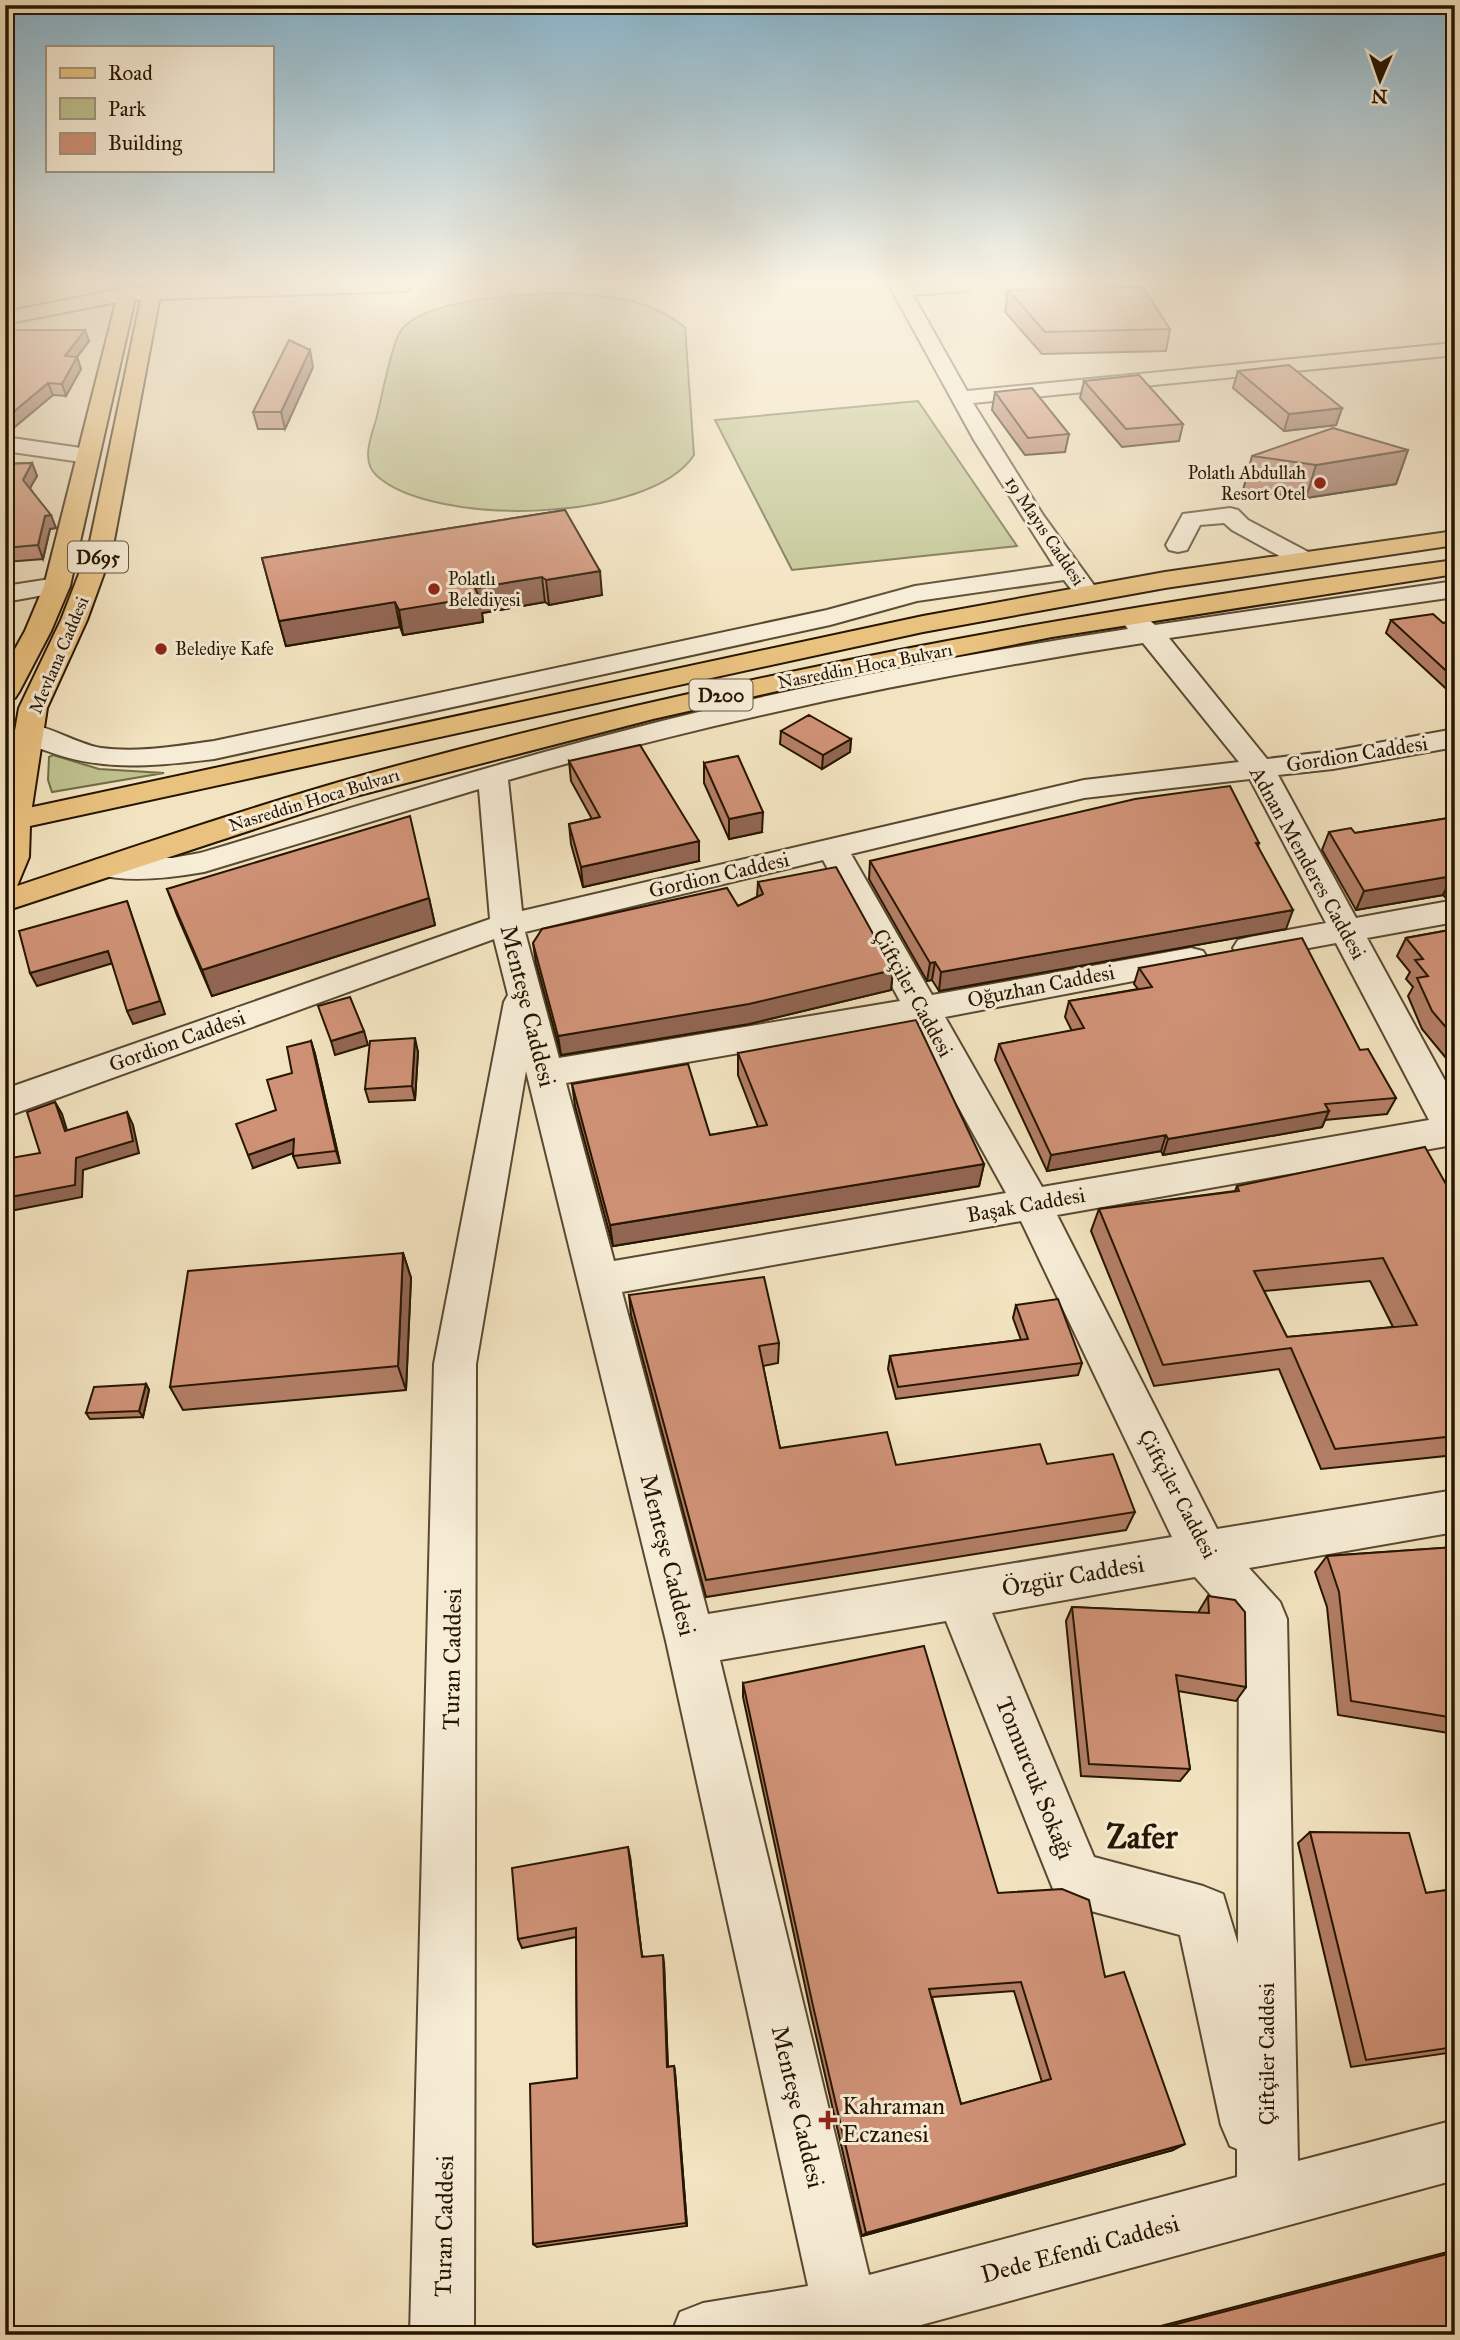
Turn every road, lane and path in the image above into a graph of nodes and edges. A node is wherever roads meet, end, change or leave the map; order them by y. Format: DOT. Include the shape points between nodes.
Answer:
graph roads {
  1 [pos="107,394"];
  2 [pos="124,394"];
  3 [pos="958,394"];
  4 [pos="998,394"];
  5 [pos="960,398"];
  6 [pos="5,444"];
  7 [pos="88,456"];
  8 [pos="1455,538"];
  9 [pos="1178,545"];
  10 [pos="1054,550"];
  11 [pos="1303,559"];
  12 [pos="1455,566"];
  13 [pos="1071,572"];
  14 [pos="57,586"];
  15 [pos="1455,589"];
  16 [pos="826,593"];
  17 [pos="5,594"];
  18 [pos="1088,594"];
  19 [pos="1139,624"];
  20 [pos="636,658"];
  21 [pos="652,681"];
  22 [pos="5,692"];
  23 [pos="29,732"];
  24 [pos="1455,738"];
  25 [pos="1259,768"];
  26 [pos="493,775"];
  27 [pos="10,821"];
  28 [pos="832,848"];
  29 [pos="106,867"];
  30 [pos="5,880"];
  31 [pos="5,901"];
  32 [pos="1455,911"];
  33 [pos="507,925"];
  34 [pos="1346,930"];
  35 [pos="523,990"];
  36 [pos="922,1009"];
  37 [pos="545,1073"];
  38 [pos="5,1103"];
  39 [pos="1454,1131"];
  40 [pos="1032,1204"];
  41 [pos="598,1280"];
  42 [pos="1455,1511"];
  43 [pos="1204,1553"];
  44 [pos="961,1595"];
  45 [pos="691,1641"];
  46 [pos="1455,2150"];
  47 [pos="1268,2198"];
  48 [pos="848,2324"];
  49 [pos="442,2335"];
  50 [pos="703,2335"];
  1 -- 7 [label="main road, Mevlana Caddesi / D695"];
  2 -- 23 [label="main road, Mevlana Caddesi / D695" via="100,551 33,708"];
  3 -- 5 [label="street, 19 Mayıs Caddesi"];
  4 -- 5 [label="street"];
  5 -- 10 [label="street, 19 Mayıs Caddesi"];
  6 -- 7 [label="street"];
  7 -- 14 [label="main road, Mevlana Caddesi / D695"];
  8 -- 11 [label="main road, Nasreddin Hoca Bulvarı / D200"];
  9 -- 11 [label="street" via="1191,519 1230,515"];
  10 -- 13 [label="street, 19 Mayıs Caddesi"];
  10 -- 16 [label="street"];
  11 -- 18 [label="main road, Nasreddin Hoca Bulvarı / D200"];
  12 -- 19 [label="main road, Nasreddin Hoca Bulvarı / D200"];
  13 -- 18 [label="street, 19 Mayıs Caddesi"];
  13 -- 20 [label="street" via="915,594"];
  14 -- 17 [label="street"];
  14 -- 22 [label="main road, Mevlana Caddesi / D695"];
  15 -- 19 [label="street"];
  18 -- 21 [label="main road, Nasreddin Hoca Bulvarı / D200"];
  19 -- 25 [label="street, Adnan Menderes Caddesi"];
  19 -- 26 [label="street" via="737,710"];
  19 -- 29 [label="main road, Nasreddin Hoca Bulvarı / D200" via="828,672 681,704 482,752"];
  20 -- 21 [label="street"];
  20 -- 23 [label="street" via="214,750 115,760 80,755"];
  21 -- 27 [label="main road, Nasreddin Hoca Bulvarı / D200"];
  23 -- 27 [label="main road, Mevlana Caddesi / D695"];
  24 -- 25 [label="street, Gordion Caddesi"];
  25 -- 28 [label="street, Gordion Caddesi" via="1084,789"];
  25 -- 34 [label="street, Adnan Menderes Caddesi"];
  26 -- 29 [label="street" via="204,862 172,868"];
  26 -- 33 [label="street, Menteşe Caddesi"];
  27 -- 30 [label="main road, Mevlana Caddesi" via="13,857"];
  28 -- 33 [label="street, Gordion Caddesi"];
  28 -- 36 [label="street, Çiftçiler Caddesi"];
  29 -- 31 [label="main road, Nasreddin Hoca Bulvarı / D200"];
  32 -- 34 [label="street, Oğuzhan Caddesi"];
  33 -- 35 [label="street, Menteşe Caddesi"];
  33 -- 38 [label="street, Gordion Caddesi"];
  34 -- 36 [label="street, Oğuzhan Caddesi"];
  34 -- 39 [label="street, Adnan Menderes Caddesi"];
  35 -- 37 [label="street, Menteşe Caddesi"];
  35 -- 49 [label="street, Turan Caddesi" via="455,1364"];
  36 -- 37 [label="street, Oğuzhan Caddesi"];
  36 -- 40 [label="street, Çiftçiler Caddesi"];
  37 -- 41 [label="street, Menteşe Caddesi"];
  39 -- 40 [label="street, Başak Caddesi"];
  40 -- 41 [label="street, Başak Caddesi"];
  40 -- 43 [label="street, Çiftçiler Caddesi"];
  41 -- 45 [label="street, Menteşe Caddesi"];
  42 -- 43 [label="street, Özgür Caddesi"];
  43 -- 44 [label="street, Özgür Caddesi"];
  43 -- 47 [label="street, Çiftçiler Caddesi" via="1264,1619"];
  44 -- 45 [label="street, Özgür Caddesi"];
  44 -- 47 [label="street, Tomurcuk Sokağı" via="1076,1880 1203,1914"];
  45 -- 48 [label="street, Menteşe Caddesi"];
  46 -- 47 [label="street, Dede Efendi Caddesi"];
  47 -- 48 [label="street, Dede Efendi Caddesi"];
  48 -- 50 [label="street, Dede Efendi Caddesi"];
}
